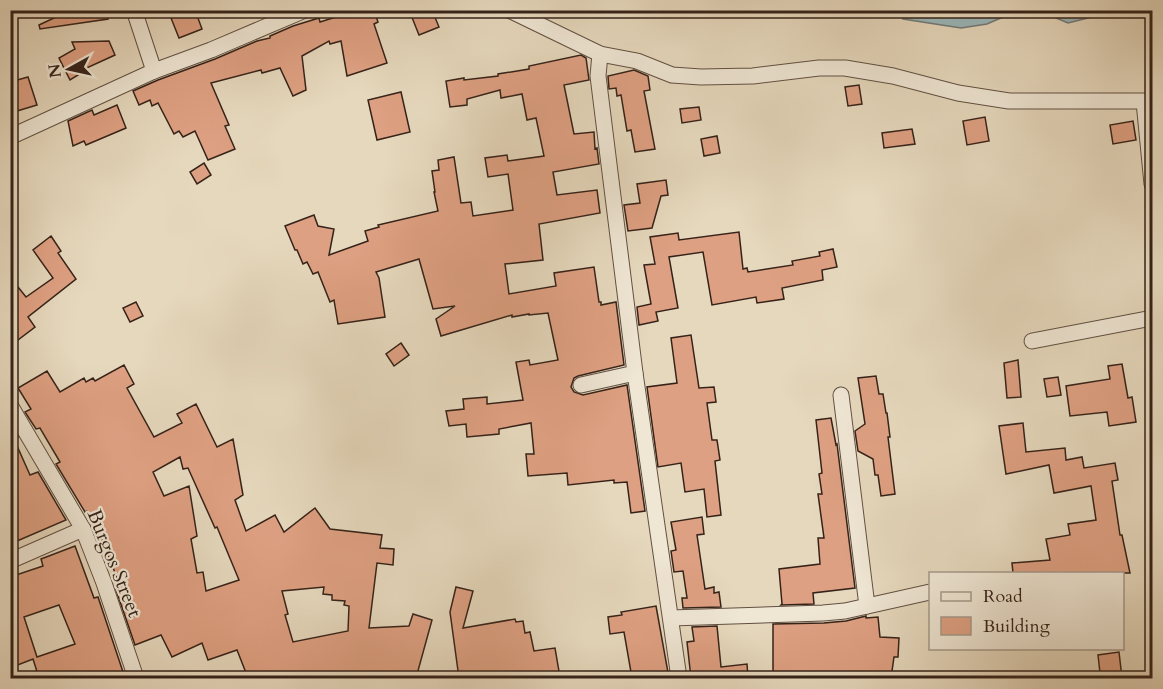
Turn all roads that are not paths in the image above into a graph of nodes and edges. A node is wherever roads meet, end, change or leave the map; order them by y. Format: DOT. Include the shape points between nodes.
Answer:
graph roads {
  1 [pos="134,10"];
  2 [pos="305,10"];
  3 [pos="509,10"];
  4 [pos="600,54"];
  5 [pos="154,71"];
  6 [pos="1148,102"];
  7 [pos="10,137"];
  8 [pos="1152,184"];
  9 [pos="1152,318"];
  10 [pos="1032,341"];
  11 [pos="635,373"];
  12 [pos="581,385"];
  13 [pos="841,395"];
  14 [pos="10,405"];
  15 [pos="82,530"];
  16 [pos="10,561"];
  17 [pos="929,592"];
  18 [pos="867,606"];
  19 [pos="670,618"];
  20 [pos="136,678"];
  21 [pos="679,678"];
  1 -- 5 [label="street"];
  2 -- 5 [label="street"];
  3 -- 4 [label="street"];
  4 -- 6 [label="street" via="638,61 672,75 753,76 845,68 1009,101"];
  4 -- 11 [label="street" via="598,76"];
  5 -- 7 [label="street"];
  6 -- 8 [label="street"];
  9 -- 10 [label="street"];
  11 -- 12 [label="street"];
  11 -- 19 [label="street"];
  13 -- 18 [label="street"];
  14 -- 15 [label="street, Burgos Street"];
  15 -- 16 [label="street"];
  15 -- 20 [label="street, Burgos Street"];
  17 -- 18 [label="street"];
  18 -- 19 [label="street" via="823,614"];
  19 -- 21 [label="street"];
}
